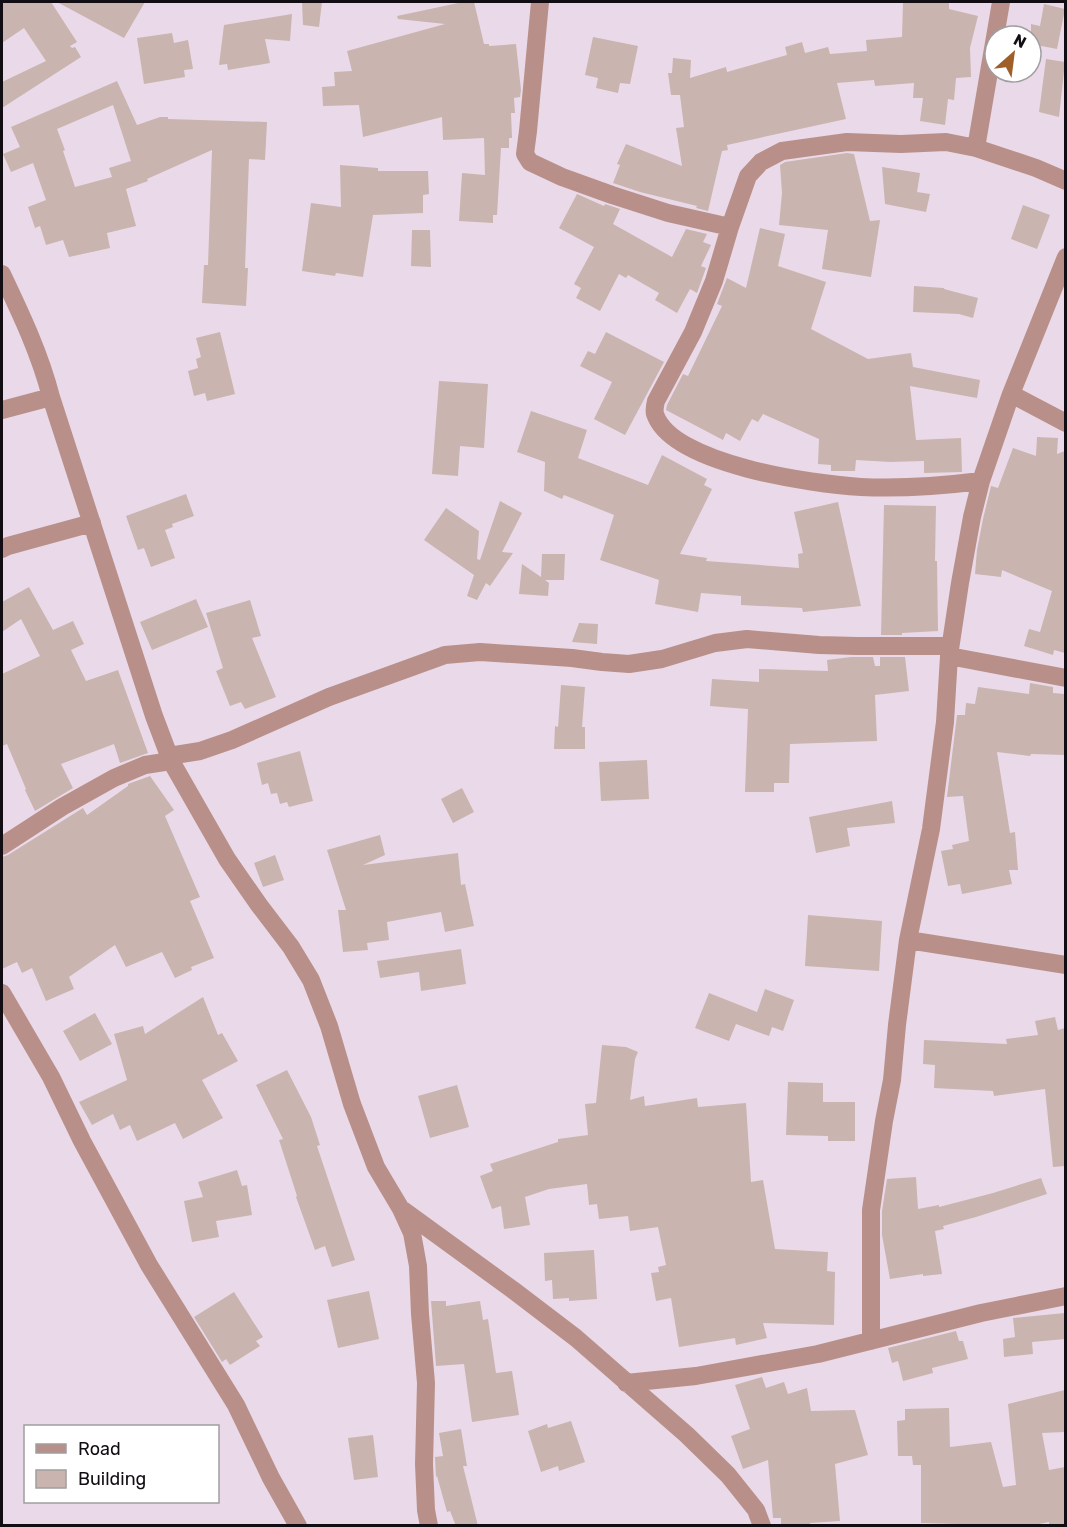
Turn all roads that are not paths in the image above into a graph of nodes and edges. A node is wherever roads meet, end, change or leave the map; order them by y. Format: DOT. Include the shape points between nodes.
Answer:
graph roads {
  1 [pos="540,2"];
  2 [pos="1000,2"];
  3 [pos="976,148"];
  4 [pos="1065,181"];
  5 [pos="730,227"];
  6 [pos="1065,257"];
  7 [pos="2,274"];
  8 [pos="1011,394"];
  9 [pos="51,398"];
  10 [pos="2,410"];
  11 [pos="1065,423"];
  12 [pos="981,481"];
  13 [pos="92,523"];
  14 [pos="2,549"];
  15 [pos="949,651"];
  16 [pos="1065,678"];
  17 [pos="170,758"];
  18 [pos="2,846"];
  19 [pos="908,939"];
  20 [pos="1065,965"];
  21 [pos="2,993"];
  22 [pos="401,1209"];
  23 [pos="1065,1296"];
  24 [pos="871,1341"];
  25 [pos="626,1383"];
  26 [pos="298,1526"];
  27 [pos="429,1526"];
  28 [pos="762,1526"];
  1 -- 5 [label="street" via="525,154 530,162 612,195"];
  2 -- 3 [label="street"];
  3 -- 4 [label="street"];
  3 -- 5 [label="street" via="946,142 847,142 782,151 760,162 748,176"];
  5 -- 12 [label="street" via="693,332 656,400 654,412 661,425 693,450 786,478 860,487 932,487"];
  6 -- 8 [label="street"];
  7 -- 9 [label="street" via="29,331"];
  8 -- 11 [label="street"];
  8 -- 12 [label="street"];
  9 -- 10 [label="street"];
  9 -- 13 [label="street"];
  12 -- 15 [label="street"];
  13 -- 14 [label="street"];
  13 -- 17 [label="street"];
  15 -- 16 [label="street"];
  15 -- 17 [label="street" via="747,639 628,664 480,652 445,655 329,697 232,740"];
  15 -- 19 [label="street" via="945,722 931,829"];
  17 -- 18 [label="street" via="114,778"];
  17 -- 22 [label="street" via="227,859 311,980 376,1167"];
  19 -- 20 [label="street"];
  19 -- 24 [label="street" via="892,1080 871,1210"];
  21 -- 26 [label="street" via="51,1077 149,1265 236,1405"];
  22 -- 25 [label="street" via="576,1338"];
  22 -- 27 [label="street" via="412,1233 418,1266 426,1383 424,1464"];
  23 -- 24 [label="street"];
  24 -- 25 [label="street" via="696,1376"];
  25 -- 28 [label="street" via="728,1475 756,1510"];
}
